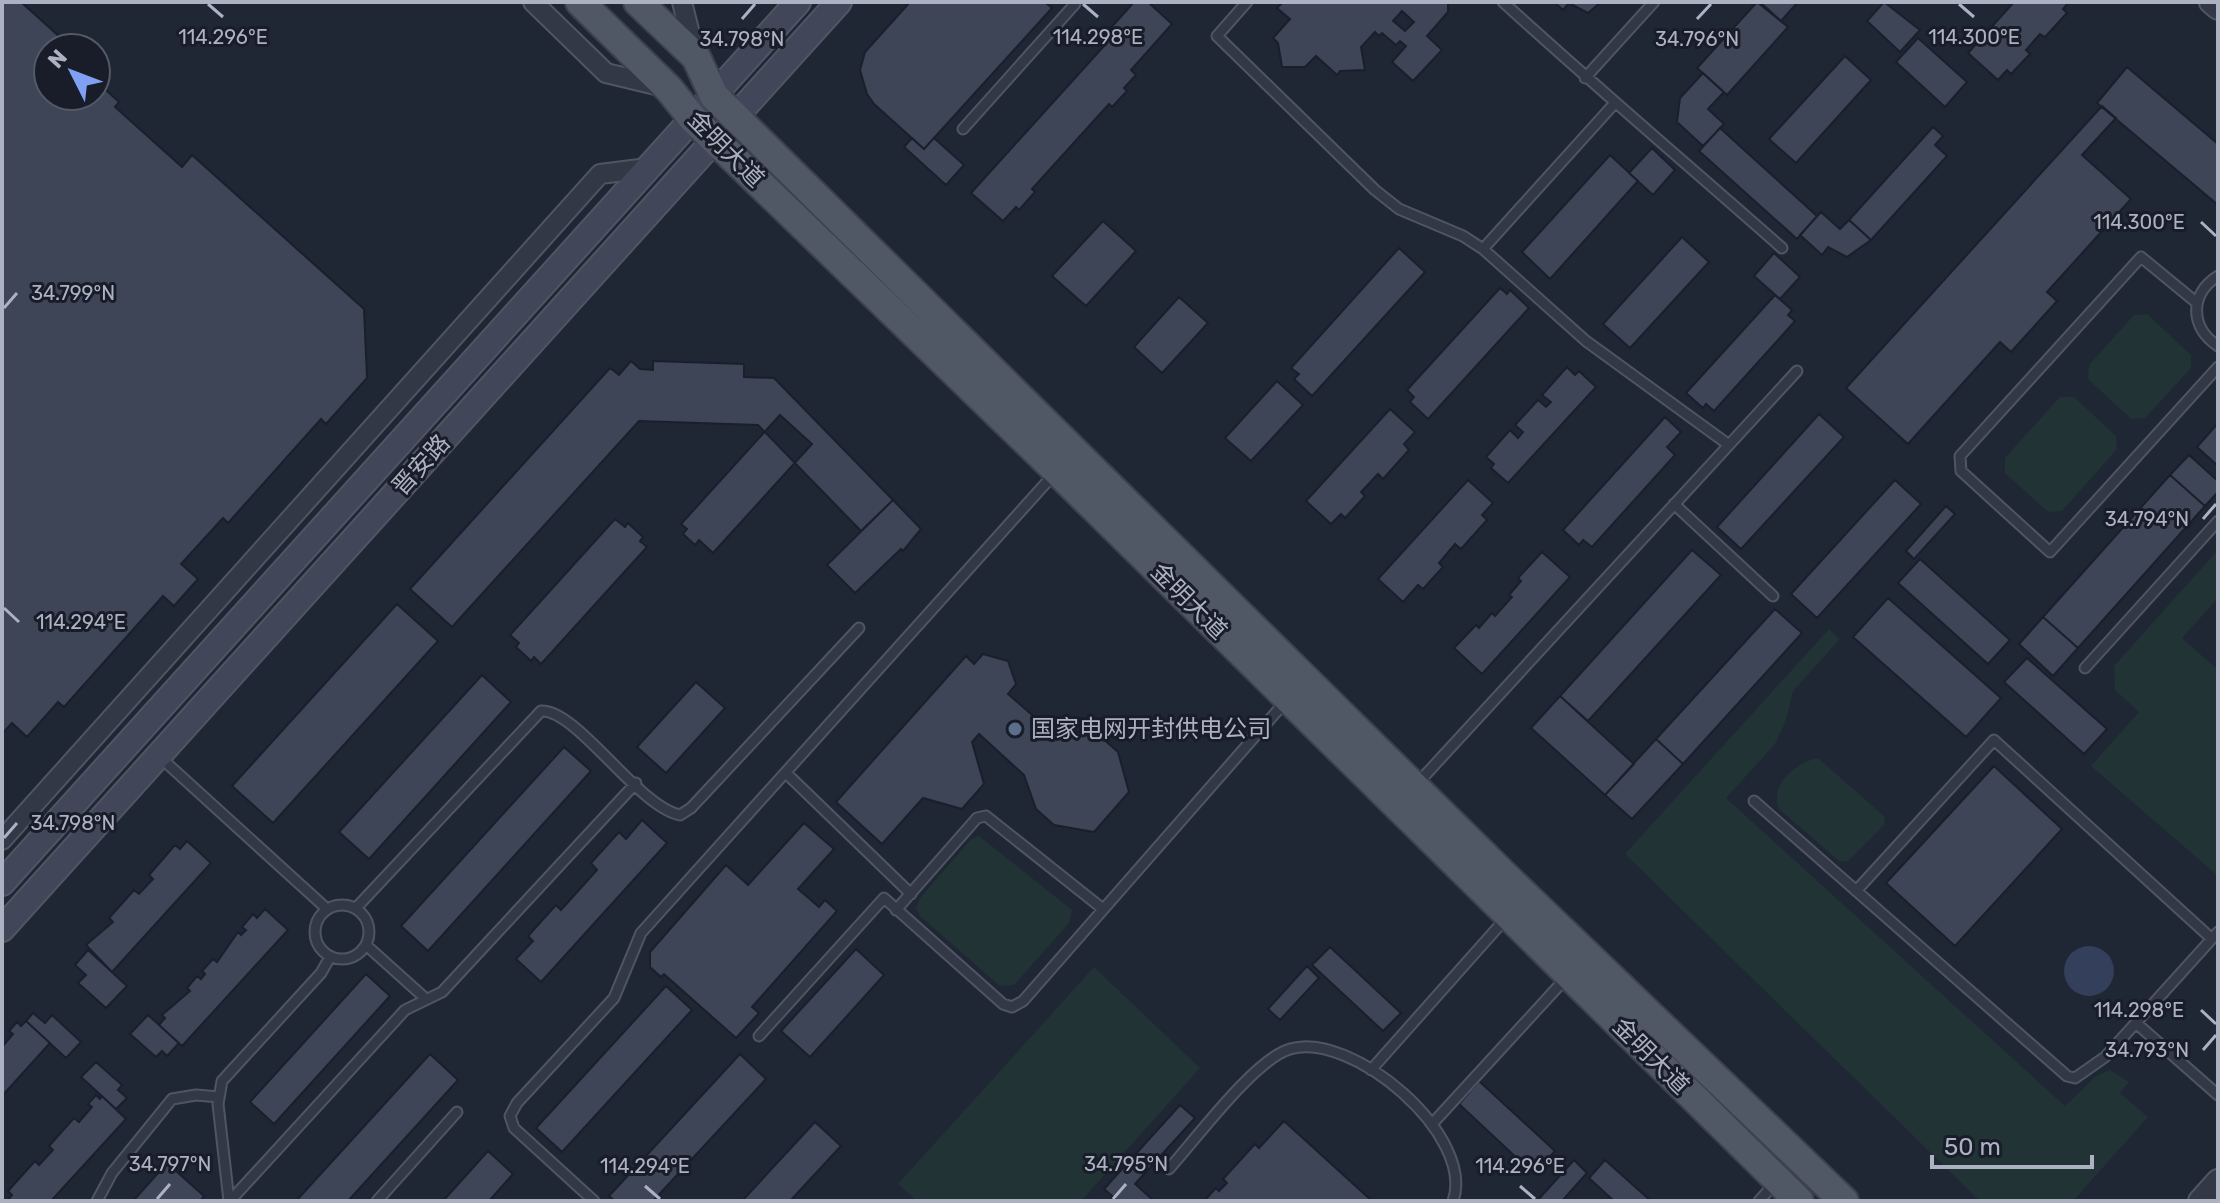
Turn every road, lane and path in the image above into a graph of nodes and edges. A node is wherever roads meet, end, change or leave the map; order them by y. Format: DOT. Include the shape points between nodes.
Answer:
graph roads {
  1 [pos="533,2"];
  2 [pos="580,2"];
  3 [pos="638,2"];
  4 [pos="682,2"];
  5 [pos="798,2"];
  6 [pos="839,2"];
  7 [pos="1072,2"];
  8 [pos="1247,2"];
  9 [pos="1503,2"];
  10 [pos="1654,2"];
  11 [pos="2211,2"];
  12 [pos="2218,8"];
  13 [pos="696,57"];
  14 [pos="1585,78"];
  15 [pos="669,89"];
  16 [pos="714,96"];
  17 [pos="1614,104"];
  18 [pos="736,115"];
  19 [pos="693,119"];
  20 [pos="963,129"];
  21 [pos="715,140"];
  22 [pos="648,168"];
  23 [pos="1782,248"];
  24 [pos="1483,249"];
  25 [pos="2218,276"];
  26 [pos="2197,303"];
  27 [pos="2218,346"];
  28 [pos="2218,367"];
  29 [pos="1797,371"];
  30 [pos="1729,445"];
  31 [pos="1057,471"];
  32 [pos="1674,504"];
  33 [pos="2218,521"];
  34 [pos="1773,596"];
  35 [pos="859,628"];
  36 [pos="2085,668"];
  37 [pos="1288,699"];
  38 [pos="158,755"];
  39 [pos="786,773"];
  40 [pos="636,784"];
  41 [pos="1414,787"];
  42 [pos="1754,801"];
  43 [pos="2,840"];
  44 [pos="2,883"];
  45 [pos="1856,891"];
  46 [pos="911,894"];
  47 [pos="356,908"];
  48 [pos="327,909"];
  49 [pos="1103,909"];
  50 [pos="896,910"];
  51 [pos="1508,916"];
  52 [pos="2,929"];
  53 [pos="2215,936"];
  54 [pos="366,945"];
  55 [pos="330,957"];
  56 [pos="1568,974"];
  57 [pos="426,999"];
  58 [pos="2136,1023"];
  59 [pos="759,1036"];
  60 [pos="1371,1070"];
  61 [pos="2218,1095"];
  62 [pos="219,1097"];
  63 [pos="457,1112"];
  64 [pos="1433,1123"];
  65 [pos="1169,1169"];
  66 [pos="1778,1180"];
  67 [pos="2218,1181"];
  68 [pos="97,1201"];
  69 [pos="230,1201"];
  70 [pos="377,1201"];
  71 [pos="594,1201"];
  72 [pos="1453,1201"];
  73 [pos="1759,1201"];
  74 [pos="1799,1201"];
  75 [pos="1844,1201"];
  76 [pos="2200,1201"];
  1 -- 15 [label="street" via="606,73"];
  2 -- 15 [label="main road, 金明大道"];
  3 -- 13 [label="main road, 金明大道"];
  4 -- 13 [label="street"];
  5 -- 16 [label="main road, 晋安路"];
  6 -- 18 [label="main road, 晋安路"];
  7 -- 20 [label="lane"];
  8 -- 24 [label="lane" via="1217,36 1375,190 1399,209"];
  9 -- 14 [label="lane"];
  10 -- 14 [label="lane"];
  11 -- 12 [label="street"];
  13 -- 16 [label="main road, 金明大道"];
  14 -- 17 [label="lane"];
  15 -- 19 [label="main road, 金明大道"];
  16 -- 18 [label="main road, 金明大道"];
  16 -- 19 [label="main road, 晋安路"];
  17 -- 23 [label="lane"];
  17 -- 24 [label="lane"];
  18 -- 21 [label="main road, 晋安路"];
  18 -- 41 [label="main road, 金明大道"];
  19 -- 21 [label="main road, 金明大道"];
  19 -- 22 [label="main road, 晋安路"];
  21 -- 31 [label="main road, 金明大道"];
  21 -- 38 [label="main road, 晋安路"];
  22 -- 43 [label="street" via="600,174"];
  22 -- 44 [label="main road, 晋安路"];
  24 -- 30 [label="lane" via="1586,341"];
  25 -- 26 [label="lane" via="2202,289"];
  26 -- 27 [label="lane" via="2200,329"];
  26 -- 28 [label="lane" via="2141,257 1960,456 1961,471 2050,552"];
  29 -- 30 [label="lane"];
  30 -- 32 [label="lane"];
  31 -- 37 [label="main road, 金明大道"];
  31 -- 39 [label="lane"];
  32 -- 34 [label="lane"];
  32 -- 41 [label="lane"];
  33 -- 36 [label="lane"];
  35 -- 40 [label="lane" via="691,808 680,815 669,813"];
  37 -- 49 [label="lane"];
  37 -- 51 [label="main road, 金明大道"];
  38 -- 48 [label="lane"];
  38 -- 52 [label="main road, 晋安路"];
  39 -- 46 [label="lane"];
  39 -- 71 [label="lane" via="641,933 614,998 510,1116 514,1128"];
  40 -- 47 [label="lane" via="559,715 541,711"];
  40 -- 57 [label="lane" via="442,992"];
  41 -- 75 [label="main road, 金明大道"];
  42 -- 45 [label="lane"];
  45 -- 53 [label="lane" via="1994,740"];
  45 -- 58 [label="lane" via="2067,1076 2075,1078 2105,1057"];
  46 -- 49 [label="lane" via="977,818 986,816"];
  46 -- 50 [label="lane"];
  47 -- 48 [label="lane" via="340,904"];
  47 -- 54 [label="lane" via="369,929"];
  48 -- 55 [label="lane" via="314,933"];
  49 -- 50 [label="lane" via="1012,1007"];
  50 -- 59 [label="lane" via="884,898"];
  51 -- 56 [label="main road, 金明大道"];
  51 -- 60 [label="lane"];
  53 -- 58 [label="lane"];
  54 -- 55 [label="lane" via="349,959"];
  54 -- 57 [label="lane"];
  55 -- 62 [label="lane" via="222,1081"];
  56 -- 64 [label="lane"];
  56 -- 66 [label="main road, 金明大道"];
  57 -- 69 [label="lane" via="405,1010"];
  58 -- 61 [label="lane"];
  60 -- 64 [label="lane"];
  60 -- 65 [label="lane" via="1337,1050 1291,1048 1267,1060"];
  62 -- 68 [label="lane" via="172,1099 112,1173"];
  62 -- 69 [label="lane"];
  63 -- 70 [label="lane"];
  64 -- 72 [label="lane" via="1455,1174"];
  66 -- 73 [label="lane"];
  66 -- 74 [label="main road, 金明大道"];
  67 -- 76 [label="street"];
}
